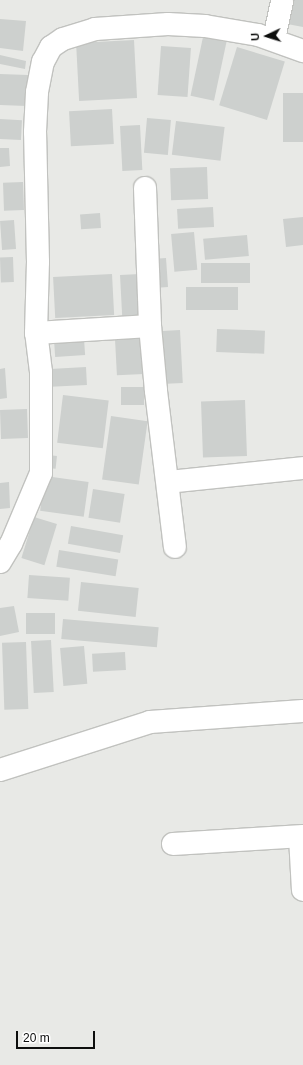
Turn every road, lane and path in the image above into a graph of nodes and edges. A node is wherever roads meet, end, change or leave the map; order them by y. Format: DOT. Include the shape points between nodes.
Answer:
graph roads {
  1 [pos="282,0"];
  2 [pos="274,39"];
  3 [pos="303,51"];
  4 [pos="145,188"];
  5 [pos="150,326"];
  6 [pos="36,332"];
  7 [pos="303,468"];
  8 [pos="168,482"];
  9 [pos="175,547"];
  10 [pos="0,562"];
  11 [pos="303,711"];
  12 [pos="0,770"];
  13 [pos="302,836"];
  14 [pos="173,844"];
  15 [pos="303,890"];
  1 -- 2 [label="street"];
  2 -- 3 [label="street"];
  2 -- 6 [label="street" via="205,26 168,24 95,29 63,39 51,47 44,62 36,105"];
  4 -- 5 [label="street"];
  5 -- 6 [label="street"];
  5 -- 8 [label="street"];
  6 -- 10 [label="street" via="41,372 41,473 11,544"];
  7 -- 8 [label="street"];
  8 -- 9 [label="street"];
  11 -- 12 [label="street" via="150,722"];
  13 -- 14 [label="street"];
  13 -- 15 [label="street"];
}
